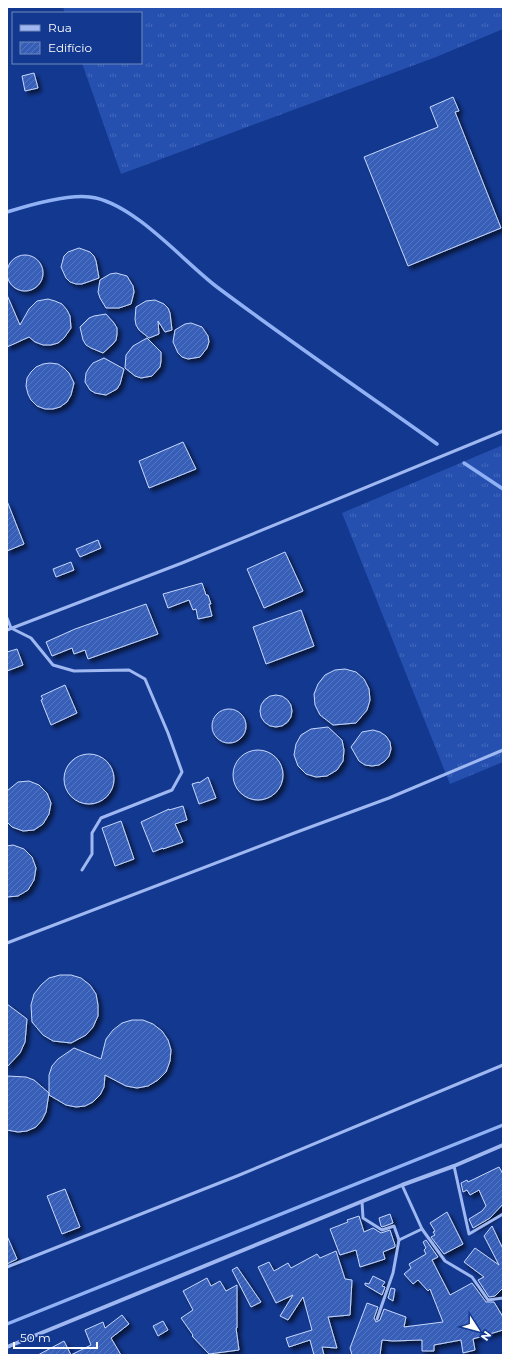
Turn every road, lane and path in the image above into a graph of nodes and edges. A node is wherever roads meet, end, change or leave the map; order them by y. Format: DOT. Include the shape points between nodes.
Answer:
graph roads {
  1 [pos="503,431"];
  2 [pos="7,618"];
  3 [pos="11,628"];
  4 [pos="7,630"];
  5 [pos="503,750"];
  6 [pos="82,870"];
  7 [pos="7,943"];
  8 [pos="503,1065"];
  9 [pos="503,1145"];
  10 [pos="454,1166"];
  11 [pos="402,1185"];
  12 [pos="362,1202"];
  13 [pos="503,1214"];
  14 [pos="422,1229"];
  15 [pos="399,1240"];
  16 [pos="7,1267"];
  17 [pos="503,1298"];
  18 [pos="377,1319"];
  19 [pos="7,1346"];
  1 -- 3 [label="lane" via="182,563"];
  2 -- 3 [label="lane"];
  3 -- 4 [label="lane"];
  3 -- 6 [label="lane" via="31,638 53,665 74,671 129,670 145,680 182,772 172,790 101,818 92,833 92,854"];
  5 -- 7 [label="lane" via="389,798"];
  8 -- 16 [label="lane" via="237,1176"];
  9 -- 10 [label="street"];
  10 -- 11 [label="street"];
  10 -- 13 [label="lane" via="469,1234"];
  11 -- 12 [label="street"];
  11 -- 14 [label="lane"];
  12 -- 15 [label="lane" via="363,1218 382,1230 394,1226"];
  12 -- 19 [label="street"];
  14 -- 15 [label="lane"];
  14 -- 17 [label="lane" via="445,1261 472,1277 488,1300"];
  15 -- 18 [label="lane" via="393,1273"];
}
